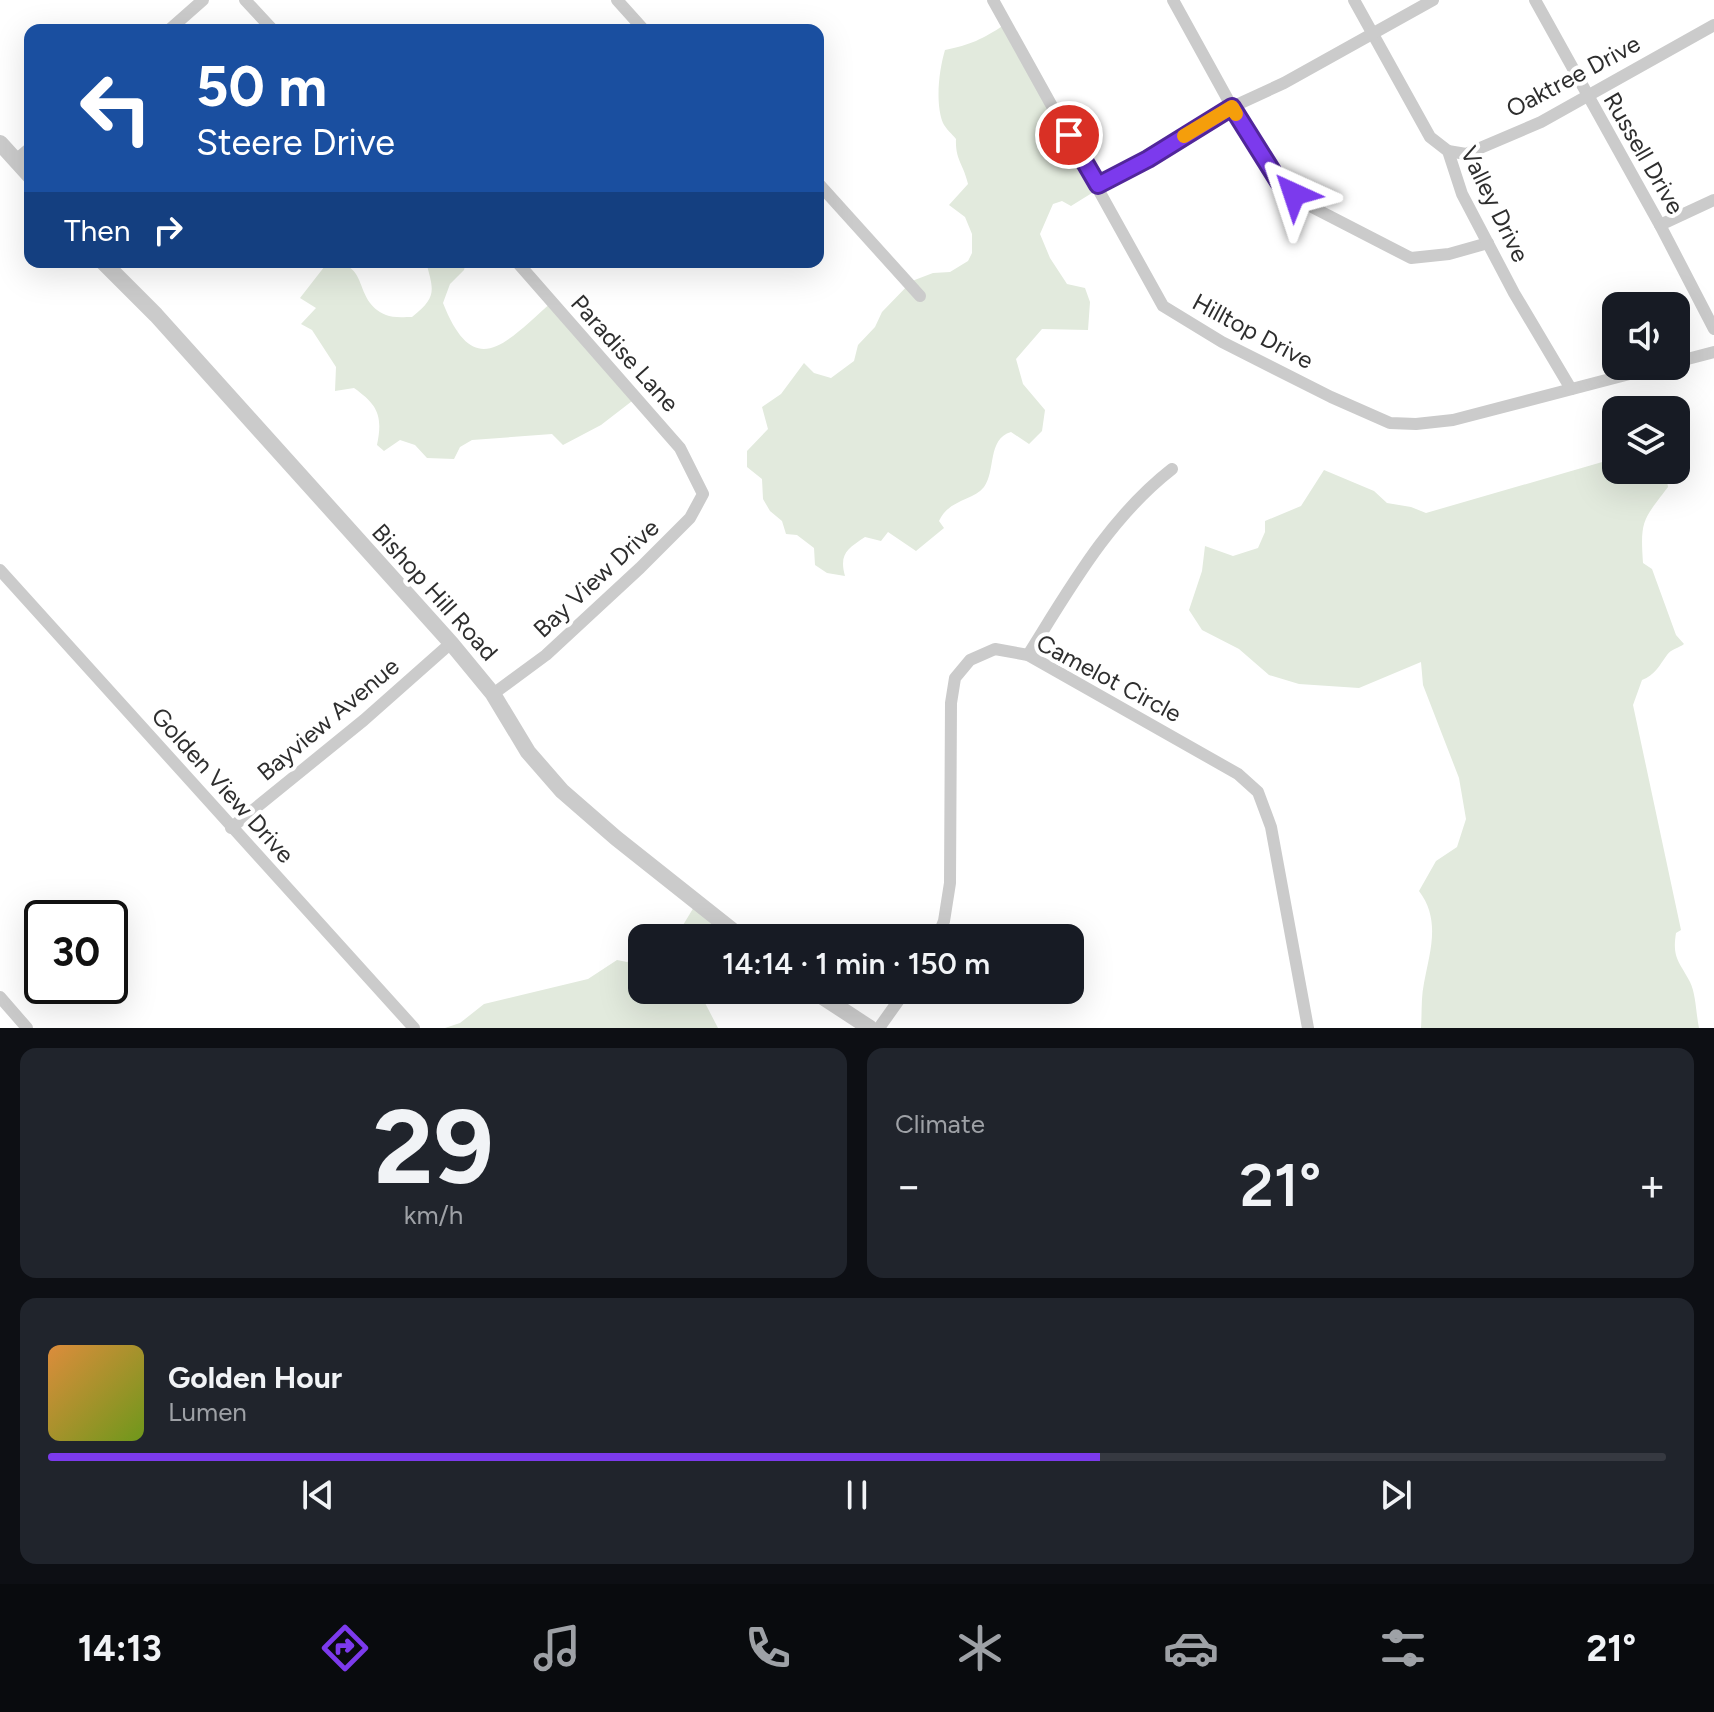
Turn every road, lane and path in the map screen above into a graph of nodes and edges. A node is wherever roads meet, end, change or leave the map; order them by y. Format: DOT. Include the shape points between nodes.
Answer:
graph roads {
  1 [pos="203,0"];
  2 [pos="245,0"];
  3 [pos="617,0"];
  4 [pos="993,0"];
  5 [pos="1173,0"];
  6 [pos="1354,0"];
  7 [pos="1433,0"];
  8 [pos="1535,0"];
  9 [pos="176,24"];
  10 [pos="267,24"];
  11 [pos="639,24"];
  12 [pos="1714,25"];
  13 [pos="1372,32"];
  14 [pos="1585,95"];
  15 [pos="1232,107"];
  16 [pos="0,143"];
  17 [pos="1448,151"];
  18 [pos="24,153"];
  19 [pos="17,159"];
  20 [pos="24,168"];
  21 [pos="1098,185"];
  22 [pos="824,190"];
  23 [pos="1714,200"];
  24 [pos="1660,225"];
  25 [pos="1488,243"];
  26 [pos="109,268"];
  27 [pos="522,268"];
  28 [pos="920,296"];
  29 [pos="1714,329"];
  30 [pos="1714,352"];
  31 [pos="1690,358"];
  32 [pos="1606,380"];
  33 [pos="1571,389"];
  34 [pos="1172,469"];
  35 [pos="695,478"];
  36 [pos="0,570"];
  37 [pos="451,643"];
  38 [pos="1028,655"];
  39 [pos="493,694"];
  40 [pos="231,828"];
  41 [pos="724,924"];
  42 [pos="943,924"];
  43 [pos="0,997"];
  44 [pos="833,1004"];
  45 [pos="896,1004"];
  46 [pos="27,1028"];
  47 [pos="414,1028"];
  48 [pos="870,1028"];
  49 [pos="879,1028"];
  50 [pos="1308,1028"];
  1 -- 9 [label="street"];
  2 -- 10 [label="street"];
  3 -- 11 [label="street"];
  4 -- 21 [label="street, Hilltop Drive"];
  5 -- 15 [label="street"];
  6 -- 13 [label="street, Valley Drive"];
  7 -- 13 [label="street"];
  8 -- 14 [label="street, Russell Drive"];
  12 -- 14 [label="street, Oaktree Drive"];
  13 -- 15 [label="street"];
  13 -- 17 [label="street, Valley Drive" via="1430,137"];
  14 -- 17 [label="street, Oaktree Drive" via="1494,143 1466,154"];
  14 -- 24 [label="street, Russell Drive"];
  15 -- 21 [label="street"];
  15 -- 25 [label="street" via="1279,182 1310,206 1411,258"];
  16 -- 19 [label="street"];
  17 -- 25 [label="street, Valley Drive" via="1462,194"];
  18 -- 19 [label="street"];
  19 -- 20 [label="street"];
  21 -- 33 [label="street, Hilltop Drive" via="1163,306 1222,342 1390,423 1453,420"];
  22 -- 28 [label="street"];
  23 -- 24 [label="street"];
  24 -- 29 [label="street, Russell Drive"];
  25 -- 33 [label="street, Valley Drive"];
  26 -- 37 [label="street, Bishop Hill Road"];
  27 -- 35 [label="street, Paradise Lane" via="680,448"];
  30 -- 31 [label="street"];
  32 -- 33 [label="street, Hilltop Drive"];
  34 -- 38 [label="street" via="1118,520"];
  35 -- 39 [label="street, Bay View Drive" via="703,494 690,518 546,655"];
  36 -- 40 [label="street, Golden View Drive"];
  37 -- 39 [label="street, Bishop Hill Road"];
  37 -- 40 [label="street, Bayview Avenue"];
  38 -- 42 [label="street, Camelot Circle" via="995,649 970,660 955,678 950,883"];
  38 -- 50 [label="street, Camelot Circle" via="1238,774 1258,792 1274,842"];
  39 -- 41 [label="street, Bishop Hill Road" via="528,752 562,791"];
  40 -- 47 [label="street, Golden View Drive"];
  43 -- 46 [label="street"];
  44 -- 48 [label="street"];
  45 -- 49 [label="street"];
}
